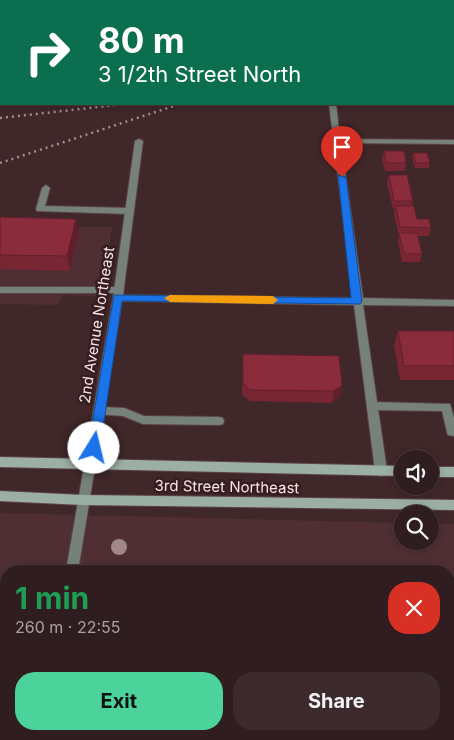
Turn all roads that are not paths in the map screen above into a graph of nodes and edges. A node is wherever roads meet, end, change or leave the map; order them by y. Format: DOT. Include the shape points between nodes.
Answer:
graph roads {
  1 [pos="332,105"];
  2 [pos="139,141"];
  3 [pos="337,141"];
  4 [pos="454,142"];
  5 [pos="46,188"];
  6 [pos="130,211"];
  7 [pos="0,290"];
  8 [pos="118,294"];
  9 [pos="357,301"];
  10 [pos="454,303"];
  11 [pos="372,406"];
  12 [pos="100,411"];
  13 [pos="219,421"];
  14 [pos="454,432"];
  15 [pos="0,462"];
  16 [pos="91,466"];
  17 [pos="381,471"];
  18 [pos="394,471"];
  19 [pos="439,472"];
  20 [pos="454,472"];
  21 [pos="0,496"];
  22 [pos="83,500"];
  23 [pos="454,505"];
  24 [pos="73,565"];
  1 -- 3 [label="street"];
  2 -- 6 [label="street, 2nd Avenue Northeast"];
  3 -- 4 [label="street"];
  3 -- 9 [label="street"];
  5 -- 6 [label="street" via="40,208"];
  6 -- 8 [label="street, 2nd Avenue Northeast"];
  7 -- 8 [label="street"];
  8 -- 9 [label="street"];
  8 -- 12 [label="street, 2nd Avenue Northeast"];
  9 -- 10 [label="street"];
  9 -- 11 [label="street"];
  11 -- 14 [label="street" via="446,407"];
  11 -- 17 [label="street"];
  12 -- 13 [label="street" via="124,412 143,420"];
  12 -- 16 [label="street, 2nd Avenue Northeast"];
  15 -- 16 [label="main road, 3rd Street Northeast"];
  16 -- 17 [label="main road, 3rd Street Northeast"];
  16 -- 22 [label="street, 2nd Avenue Northeast"];
  17 -- 18 [label="main road, 3rd Street Northeast"];
  19 -- 20 [label="main road"];
  21 -- 22 [label="main road, 3rd Street Northeast"];
  22 -- 23 [label="main road, 3rd Street Northeast"];
  22 -- 24 [label="street, 2nd Avenue Northeast"];
}
